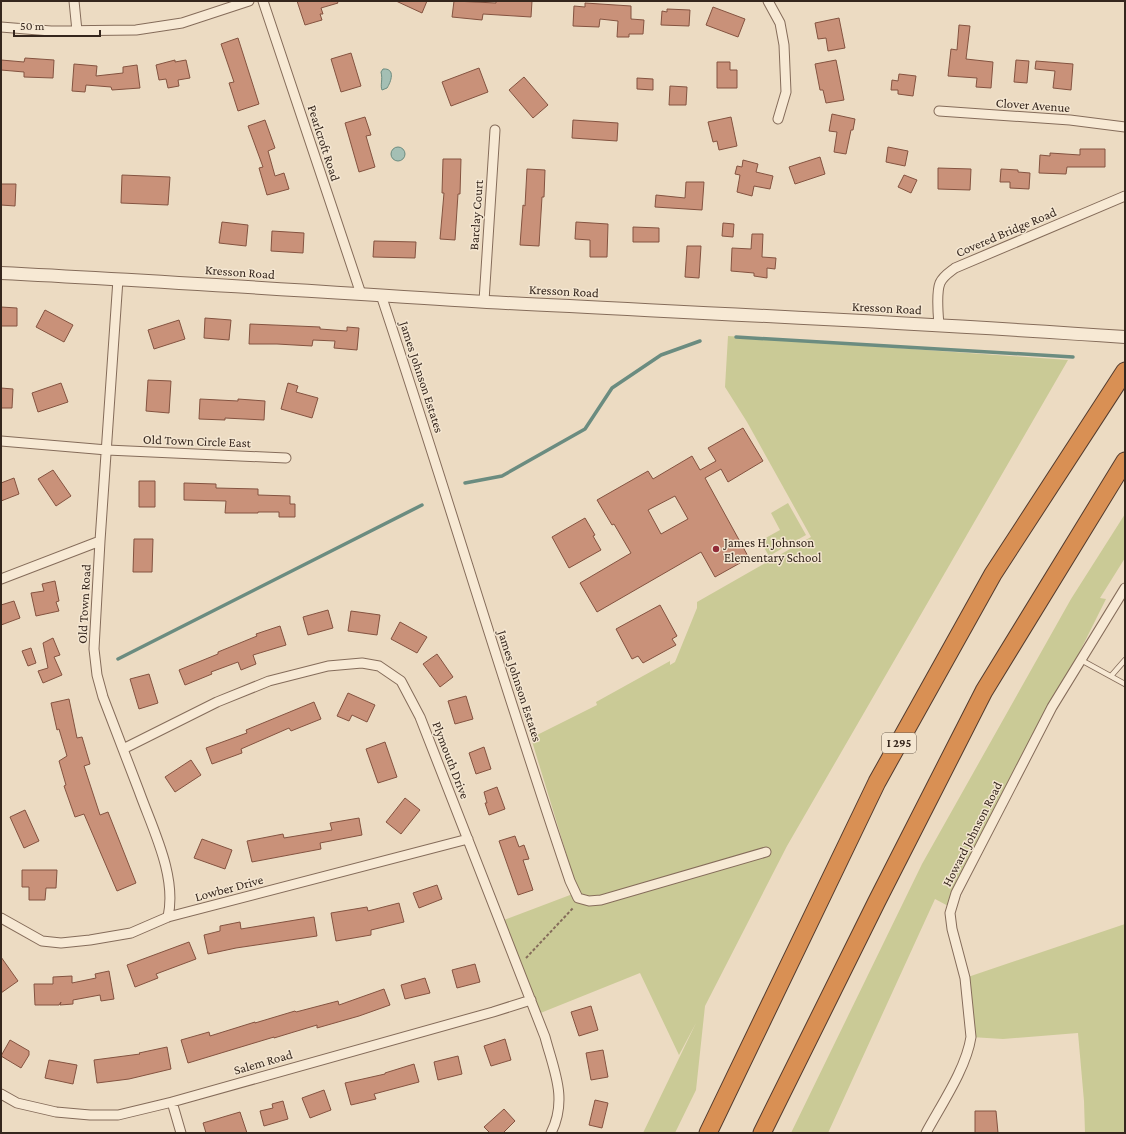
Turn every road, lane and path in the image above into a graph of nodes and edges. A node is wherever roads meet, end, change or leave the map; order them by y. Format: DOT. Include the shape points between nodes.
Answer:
graph roads {
  1 [pos="74,1"];
  2 [pos="249,1"];
  3 [pos="263,1"];
  4 [pos="768,1"];
  5 [pos="1,27"];
  6 [pos="77,31"];
  7 [pos="939,112"];
  8 [pos="778,119"];
  9 [pos="1125,127"];
  10 [pos="495,130"];
  11 [pos="1125,196"];
  12 [pos="1,273"];
  13 [pos="118,279"];
  14 [pos="361,294"];
  15 [pos="381,295"];
  16 [pos="484,301"];
  17 [pos="939,324"];
  18 [pos="1125,337"];
  19 [pos="1125,371"];
  20 [pos="1,441"];
  21 [pos="107,450"];
  22 [pos="286,458"];
  23 [pos="1125,461"];
  24 [pos="100,541"];
  25 [pos="1,579"];
  26 [pos="1125,588"];
  27 [pos="1081,660"];
  28 [pos="1125,660"];
  29 [pos="1111,676"];
  30 [pos="1125,684"];
  31 [pos="122,749"];
  32 [pos="468,839"];
  33 [pos="766,852"];
  34 [pos="582,899"];
  35 [pos="168,917"];
  36 [pos="1,918"];
  37 [pos="518,966"];
  38 [pos="531,1000"];
  39 [pos="1,1094"];
  40 [pos="172,1102"];
  41 [pos="181,1133"];
  42 [pos="551,1133"];
  43 [pos="708,1133"];
  44 [pos="762,1133"];
  45 [pos="926,1133"];
  1 -- 6 [label="street"];
  2 -- 6 [label="street" via="182,23 136,30"];
  3 -- 14 [label="street, Pearlcroft Road"];
  4 -- 8 [label="street" via="780,23 784,45 786,92"];
  5 -- 6 [label="street"];
  7 -- 9 [label="street, Clover Avenue" via="1070,120"];
  10 -- 16 [label="street, Barclay Court"];
  11 -- 17 [label="street, Covered Bridge Road" via="955,268 940,284"];
  12 -- 13 [label="street, Kresson Road"];
  13 -- 14 [label="street, Kresson Road"];
  13 -- 21 [label="street, Old Town Road"];
  14 -- 15 [label="street, Kresson Road"];
  15 -- 16 [label="street, Kresson Road"];
  15 -- 34 [label="street, James Johnson Estates" via="517,722 570,881 578,898"];
  16 -- 17 [label="street, Kresson Road"];
  17 -- 18 [label="street, Kresson Road"];
  19 -- 43 [label="highway, I 295" via="993,574 877,782"];
  20 -- 21 [label="street, Old Town Circle East"];
  21 -- 22 [label="street, Old Town Circle East"];
  21 -- 24 [label="street, Old Town Road"];
  23 -- 44 [label="highway" via="984,691"];
  24 -- 25 [label="street"];
  24 -- 31 [label="street, Old Town Road" via="94,649 103,697"];
  26 -- 27 [label="street, Howard Johnson Road"];
  27 -- 29 [label="lane"];
  27 -- 45 [label="street, Howard Johnson Road" via="1052,707 956,893 950,913 965,978 971,1037 961,1068"];
  28 -- 29 [label="lane"];
  29 -- 30 [label="lane"];
  31 -- 32 [label="street, Plymouth Drive" via="217,702 269,681 328,666 362,663 379,666 401,681 420,717"];
  31 -- 35 [label="street, Old Town Road" via="168,873 171,905"];
  32 -- 35 [label="street, Lowber Drive"];
  32 -- 37 [label="street, Plymouth Drive"];
  33 -- 34 [label="street" via="601,900"];
  34 -- 37 [label="path"];
  35 -- 36 [label="street, Lowber Drive" via="131,933 61,943 42,941"];
  37 -- 38 [label="street, Plymouth Drive"];
  38 -- 40 [label="street, Salem Road"];
  38 -- 42 [label="street, Plymouth Drive" via="547,1044 560,1095 560,1109"];
  39 -- 40 [label="street, Salem Road" via="17,1103 56,1112 90,1115 118,1115"];
  40 -- 41 [label="street"];
}
